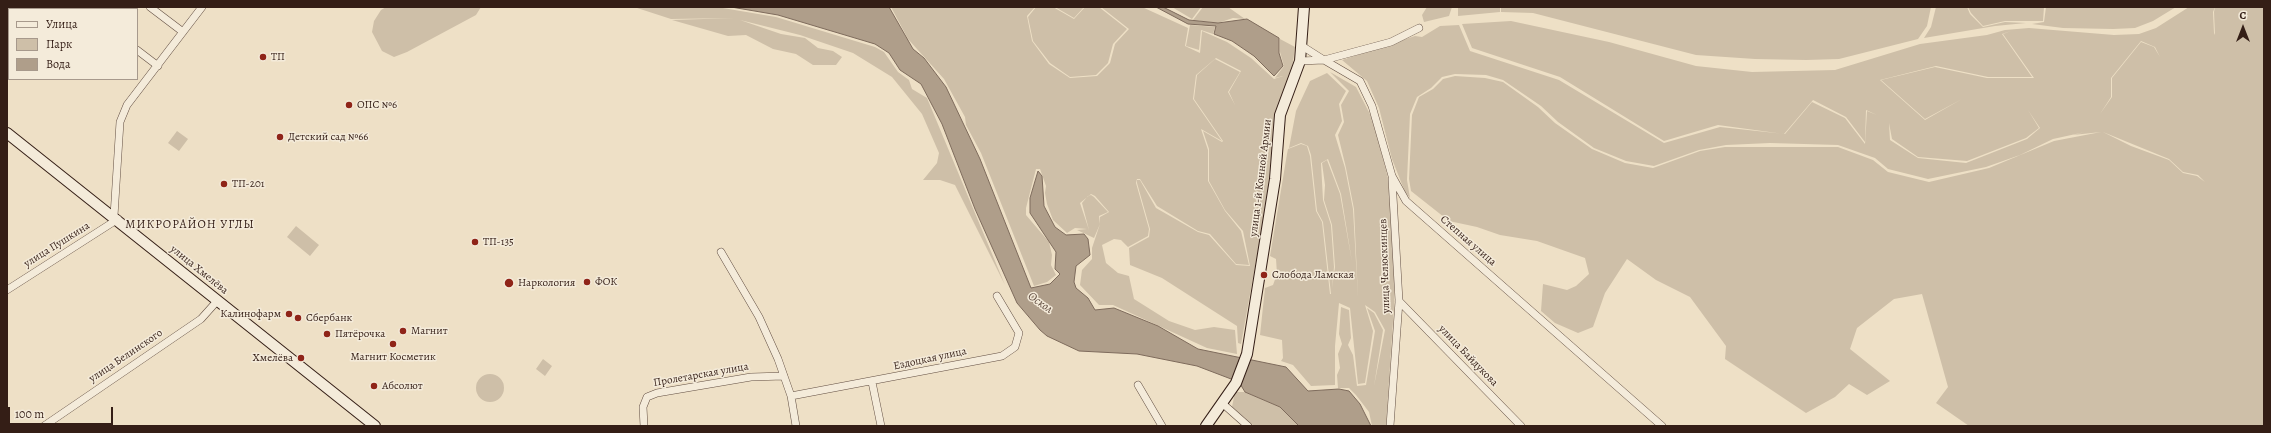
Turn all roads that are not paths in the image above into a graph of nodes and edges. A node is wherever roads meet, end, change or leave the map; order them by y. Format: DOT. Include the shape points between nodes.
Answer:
graph roads {
  1 [pos="150,7"];
  2 [pos="202,7"];
  3 [pos="1304,7"];
  4 [pos="1419,28"];
  5 [pos="183,32"];
  6 [pos="1302,46"];
  7 [pos="138,51"];
  8 [pos="1324,60"];
  9 [pos="1300,61"];
  10 [pos="158,66"];
  11 [pos="7,133"];
  12 [pos="1392,176"];
  13 [pos="116,218"];
  14 [pos="721,252"];
  15 [pos="7,290"];
  16 [pos="997,296"];
  17 [pos="218,300"];
  18 [pos="1399,301"];
  19 [pos="784,376"];
  20 [pos="872,382"];
  21 [pos="1138,385"];
  22 [pos="790,396"];
  23 [pos="1222,403"];
  24 [pos="44,426"];
  25 [pos="376,426"];
  26 [pos="644,426"];
  27 [pos="796,426"];
  28 [pos="881,426"];
  29 [pos="1162,426"];
  30 [pos="1206,426"];
  31 [pos="1248,426"];
  32 [pos="1390,426"];
  33 [pos="1521,426"];
  34 [pos="1662,426"];
  1 -- 5 [label="street"];
  2 -- 5 [label="street"];
  3 -- 6 [label="main road, улица 1-й Конной Армии"];
  4 -- 8 [label="street" via="1392,42"];
  5 -- 10 [label="street"];
  6 -- 8 [label="street, Степная улица"];
  6 -- 9 [label="main road, улица 1-й Конной Армии"];
  7 -- 10 [label="street"];
  8 -- 9 [label="street"];
  8 -- 12 [label="street, Степная улица" via="1360,81 1372,106"];
  9 -- 23 [label="main road, улица 1-й Конной Армии" via="1280,115 1275,179 1247,354 1236,383"];
  10 -- 13 [label="street" via="127,105 120,122"];
  11 -- 13 [label="main road, улица Хмелёва"];
  12 -- 18 [label="street, улица Челюскинцев"];
  12 -- 34 [label="street, Степная улица" via="1406,201"];
  13 -- 15 [label="street, улица Пушкина"];
  13 -- 17 [label="main road, улица Хмелёва"];
  14 -- 19 [label="street" via="759,317"];
  16 -- 20 [label="street, Ездоцкая улица" via="1018,333 1015,347 1002,356"];
  17 -- 24 [label="street, улица Белинского" via="201,319"];
  17 -- 25 [label="main road, улица Хмелёва"];
  18 -- 32 [label="street, улица Челюскинцев"];
  18 -- 33 [label="street, улица Байдукова"];
  19 -- 22 [label="street"];
  19 -- 26 [label="street, Пролетарская улица" via="751,376 657,393 647,397 643,407"];
  20 -- 22 [label="street, Ездоцкая улица"];
  20 -- 28 [label="street"];
  21 -- 29 [label="street"];
  22 -- 27 [label="street"];
  23 -- 30 [label="main road, улица 1-й Конной Армии"];
  23 -- 31 [label="street"];
}
